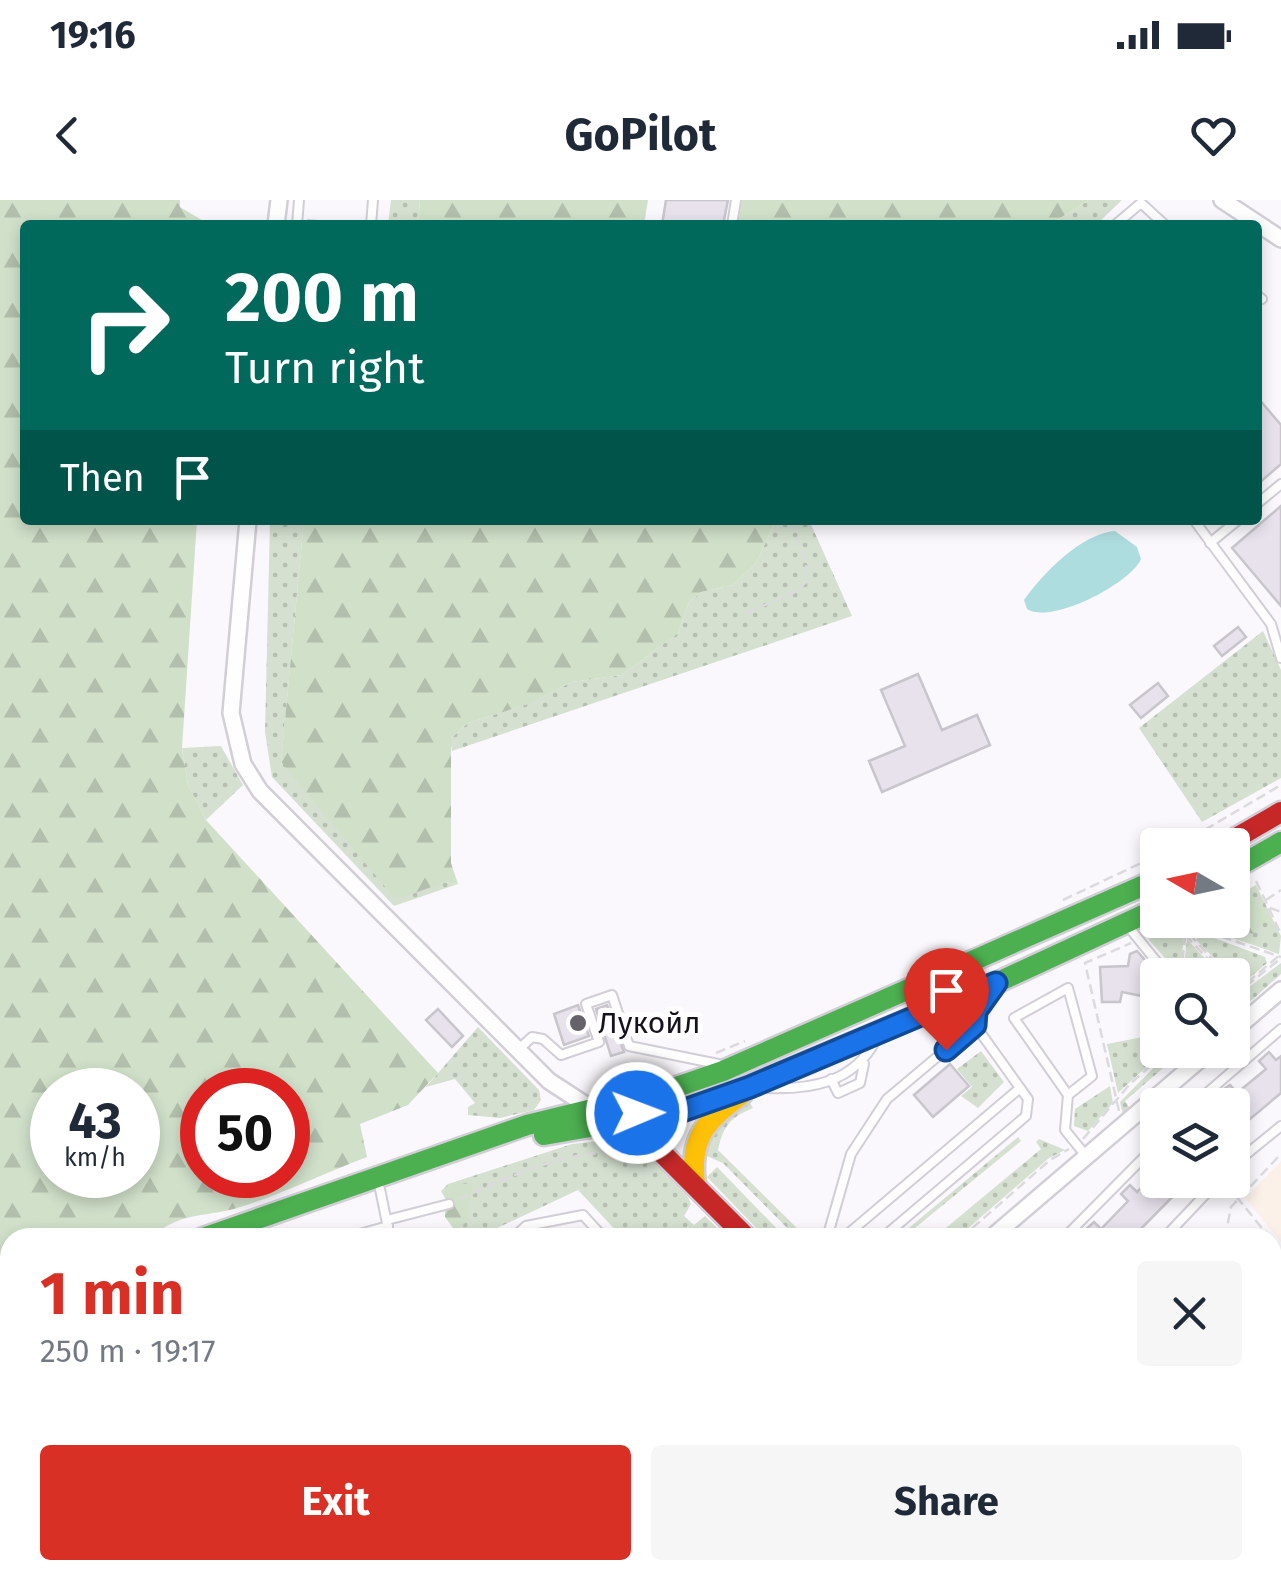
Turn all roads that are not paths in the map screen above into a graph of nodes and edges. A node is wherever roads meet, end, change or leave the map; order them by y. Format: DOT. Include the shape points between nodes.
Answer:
graph roads {
  1 [pos="1222,200"];
  2 [pos="1122,220"];
  3 [pos="1159,220"];
  4 [pos="1252,220"];
  5 [pos="248,525"];
  6 [pos="1197,525"];
  7 [pos="1232,525"];
  8 [pos="1210,544"];
  9 [pos="1281,616"];
  10 [pos="1271,624"];
  11 [pos="1281,658"];
  12 [pos="1281,812"];
  13 [pos="1250,830"];
  14 [pos="1281,842"];
  15 [pos="1250,860"];
  16 [pos="1140,887"];
  17 [pos="1140,924"];
  18 [pos="1132,931"];
  19 [pos="1154,958"];
  20 [pos="996,983"];
  21 [pos="1281,990"];
  22 [pos="1250,1017"];
  23 [pos="975,1025"];
  24 [pos="1281,1029"];
  25 [pos="880,1032"];
  26 [pos="518,1051"];
  27 [pos="742,1063"];
  28 [pos="864,1064"];
  29 [pos="1190,1068"];
  30 [pos="832,1079"];
  31 [pos="750,1087"];
  32 [pos="1020,1088"];
  33 [pos="1167,1088"];
  34 [pos="1213,1088"];
  35 [pos="662,1092"];
  36 [pos="1068,1095"];
  37 [pos="592,1108"];
  38 [pos="1140,1110"];
  39 [pos="632,1125"];
  40 [pos="1281,1126"];
  41 [pos="1250,1149"];
  42 [pos="1086,1156"];
  43 [pos="1140,1161"];
  44 [pos="695,1184"];
  45 [pos="380,1189"];
  46 [pos="1203,1198"];
  47 [pos="449,1204"];
  48 [pos="388,1223"];
  49 [pos="236,1228"];
  50 [pos="270,1228"];
  51 [pos="374,1228"];
  52 [pos="389,1228"];
  53 [pos="524,1228"];
  54 [pos="594,1228"];
  55 [pos="737,1228"];
  56 [pos="830,1228"];
  57 [pos="854,1228"];
  58 [pos="894,1228"];
  59 [pos="1003,1228"];
  60 [pos="1075,1228"];
  61 [pos="1174,1228"];
  1 -- 4 [label="street"];
  2 -- 3 [label="lane" via="1141,204"];
  5 -- 26 [label="street" via="230,713 243,764 260,791"];
  6 -- 8 [label="lane"];
  7 -- 8 [label="lane"];
  8 -- 10 [label="lane"];
  9 -- 10 [label="lane"];
  10 -- 11 [label="lane"];
  12 -- 13 [label="main road"];
  14 -- 15 [label="main road"];
  16 -- 27 [label="main road"];
  17 -- 18 [label="main road"];
  18 -- 19 [label="lane"];
  18 -- 20 [label="main road"];
  20 -- 23 [label="lane" via="976,1011"];
  20 -- 25 [label="main road"];
  21 -- 22 [label="street"];
  23 -- 32 [label="lane"];
  23 -- 56 [label="lane" via="887,1099 851,1154"];
  24 -- 34 [label="lane"];
  25 -- 28 [label="lane"];
  25 -- 31 [label="main road"];
  26 -- 27 [label="lane" via="532,1037 561,1055 599,1042 586,1004 612,995 629,1046 693,1061"];
  26 -- 37 [label="street" via="564,1093"];
  27 -- 35 [label="main road"];
  28 -- 30 [label="lane"];
  28 -- 30 [label="lane" via="860,1083 838,1093"];
  29 -- 33 [label="street"];
  30 -- 31 [label="lane" via="798,1089"];
  31 -- 39 [label="main road"];
  31 -- 44 [label="main road" via="698,1129 691,1151"];
  32 -- 57 [label="lane"];
  32 -- 58 [label="lane" via="1028,1100 1026,1116"];
  35 -- 37 [label="main road"];
  35 -- 39 [label="main road" via="640,1106"];
  36 -- 36 [label="lane" via="1014,1018 1068,988 1092,1076"];
  36 -- 42 [label="lane" via="1065,1130"];
  37 -- 39 [label="main road"];
  37 -- 49 [label="main road"];
  38 -- 42 [label="street"];
  39 -- 44 [label="main road"];
  39 -- 45 [label="main road" via="527,1140"];
  40 -- 41 [label="lane"];
  42 -- 59 [label="street"];
  43 -- 60 [label="lane"];
  44 -- 55 [label="main road"];
  45 -- 48 [label="lane"];
  45 -- 50 [label="main road"];
  46 -- 61 [label="lane"];
  47 -- 48 [label="lane"];
  48 -- 51 [label="lane"];
  48 -- 52 [label="lane"];
  53 -- 54 [label="lane" via="583,1216"];
}
